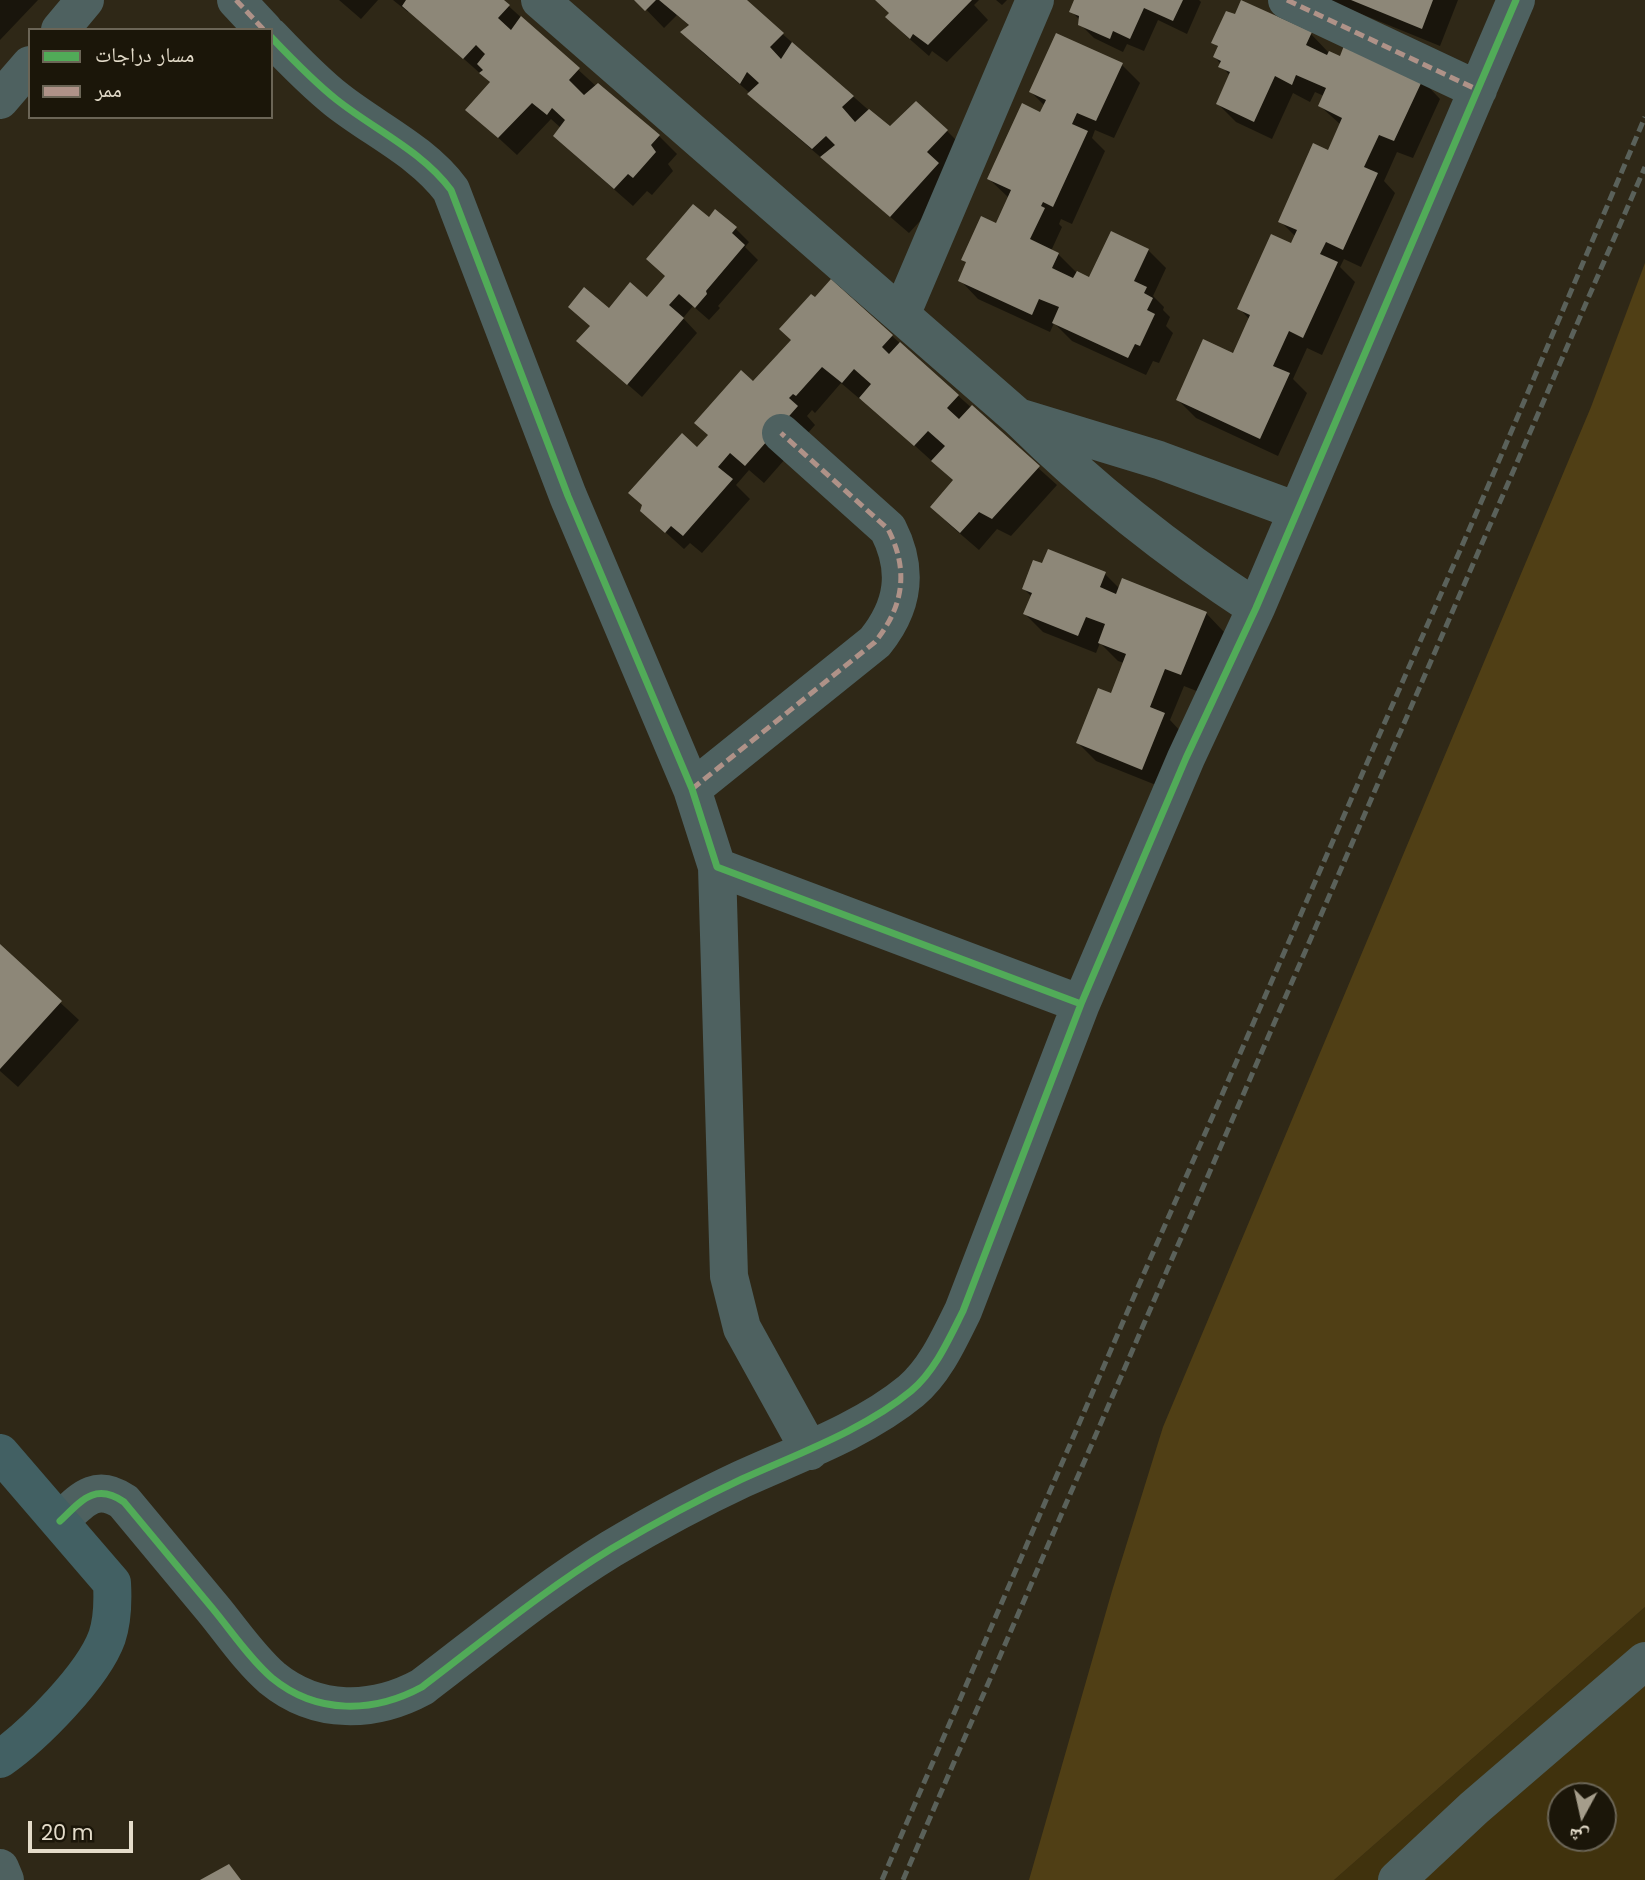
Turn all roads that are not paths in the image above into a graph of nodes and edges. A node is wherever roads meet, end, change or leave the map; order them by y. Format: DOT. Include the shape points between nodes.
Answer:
graph roads {
  1 [pos="85,0"];
  2 [pos="236,0"];
  3 [pos="540,0"];
  4 [pos="1035,0"];
  5 [pos="1287,0"];
  6 [pos="1516,0"];
  7 [pos="62,28"];
  8 [pos="262,28"];
  9 [pos="273,39"];
  10 [pos="28,67"];
  11 [pos="1478,90"];
  12 [pos="0,100"];
  13 [pos="901,315"];
  14 [pos="1018,418"];
  15 [pos="781,433"];
  16 [pos="1297,511"];
  17 [pos="1256,608"];
  18 [pos="692,789"];
  19 [pos="717,867"];
  20 [pos="1081,1004"];
  21 [pos="810,1451"];
  22 [pos="0,1453"];
  23 [pos="60,1521"];
  24 [pos="1645,1661"];
  25 [pos="0,1759"];
  26 [pos="0,1868"];
  27 [pos="5,1880"];
  28 [pos="1397,1880"];
  1 -- 7 [label="street"];
  2 -- 8 [label="street"];
  3 -- 13 [label="street"];
  4 -- 13 [label="street"];
  5 -- 11 [label="street"];
  6 -- 11 [label="street"];
  9 -- 18 [label="street" via="337,100 424,162 451,190 568,496"];
  10 -- 12 [label="street"];
  11 -- 16 [label="street"];
  13 -- 14 [label="street"];
  14 -- 16 [label="street" via="1159,460"];
  14 -- 17 [label="street" via="1132,520"];
  15 -- 18 [label="street" via="888,529 902,565 896,608 875,642"];
  16 -- 17 [label="street"];
  17 -- 20 [label="street"];
  18 -- 19 [label="street"];
  19 -- 20 [label="street"];
  19 -- 21 [label="street" via="729,1276 742,1328"];
  20 -- 21 [label="street" via="963,1311 939,1356 913,1390"];
  21 -- 23 [label="street" via="685,1507 609,1550 547,1591 422,1687 402,1698 358,1708 312,1701 273,1678 124,1502 108,1493 89,1496"];
  22 -- 23 [label="main road"];
  23 -- 25 [label="main road" via="112,1583 112,1620 98,1656 61,1704"];
  24 -- 28 [label="street"];
  26 -- 27 [label="street"];
}
